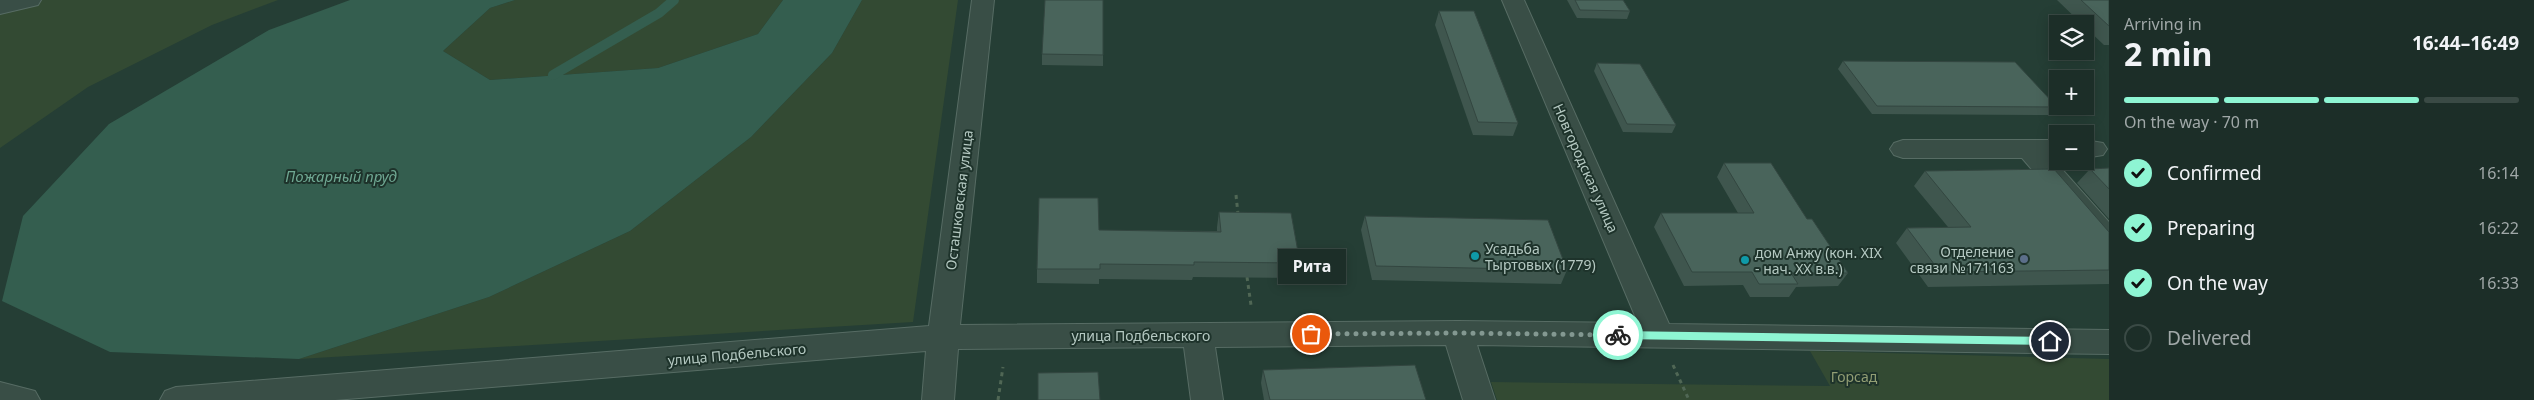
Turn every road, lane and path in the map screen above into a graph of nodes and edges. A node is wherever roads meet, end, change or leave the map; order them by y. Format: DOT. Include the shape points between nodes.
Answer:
graph roads {
  1 [pos="30,0"];
  2 [pos="983,0"];
  3 [pos="1513,0"];
  4 [pos="0,7"];
  5 [pos="1903,149"];
  6 [pos="2029,149"];
  7 [pos="2049,149"];
  8 [pos="1236,195"];
  9 [pos="1239,219"];
  10 [pos="2109,241"];
  11 [pos="1458,333"];
  12 [pos="1198,334"];
  13 [pos="943,337"];
  14 [pos="2109,342"];
  15 [pos="1666,349"];
  16 [pos="0,395"];
  17 [pos="24,400"];
  18 [pos="176,400"];
  19 [pos="938,400"];
  20 [pos="1207,400"];
  21 [pos="1480,400"];
  22 [pos="1689,400"];
  1 -- 4 [label="street"];
  2 -- 13 [label="street, Осташковская улица"];
  3 -- 15 [label="street, Новгородская улица"];
  5 -- 6 [label="street"];
  6 -- 7 [label="street"];
  6 -- 10 [label="street"];
  8 -- 9 [label="path"];
  11 -- 12 [label="street, улица Подбельского"];
  11 -- 15 [label="street, улица Подбельского"];
  11 -- 21 [label="street"];
  12 -- 13 [label="street, улица Подбельского"];
  12 -- 20 [label="street"];
  13 -- 18 [label="street, улица Подбельского"];
  13 -- 19 [label="street, Осташковская улица"];
  14 -- 15 [label="street, улица Подбельского"];
  15 -- 22 [label="path"];
  16 -- 17 [label="street"];
}
